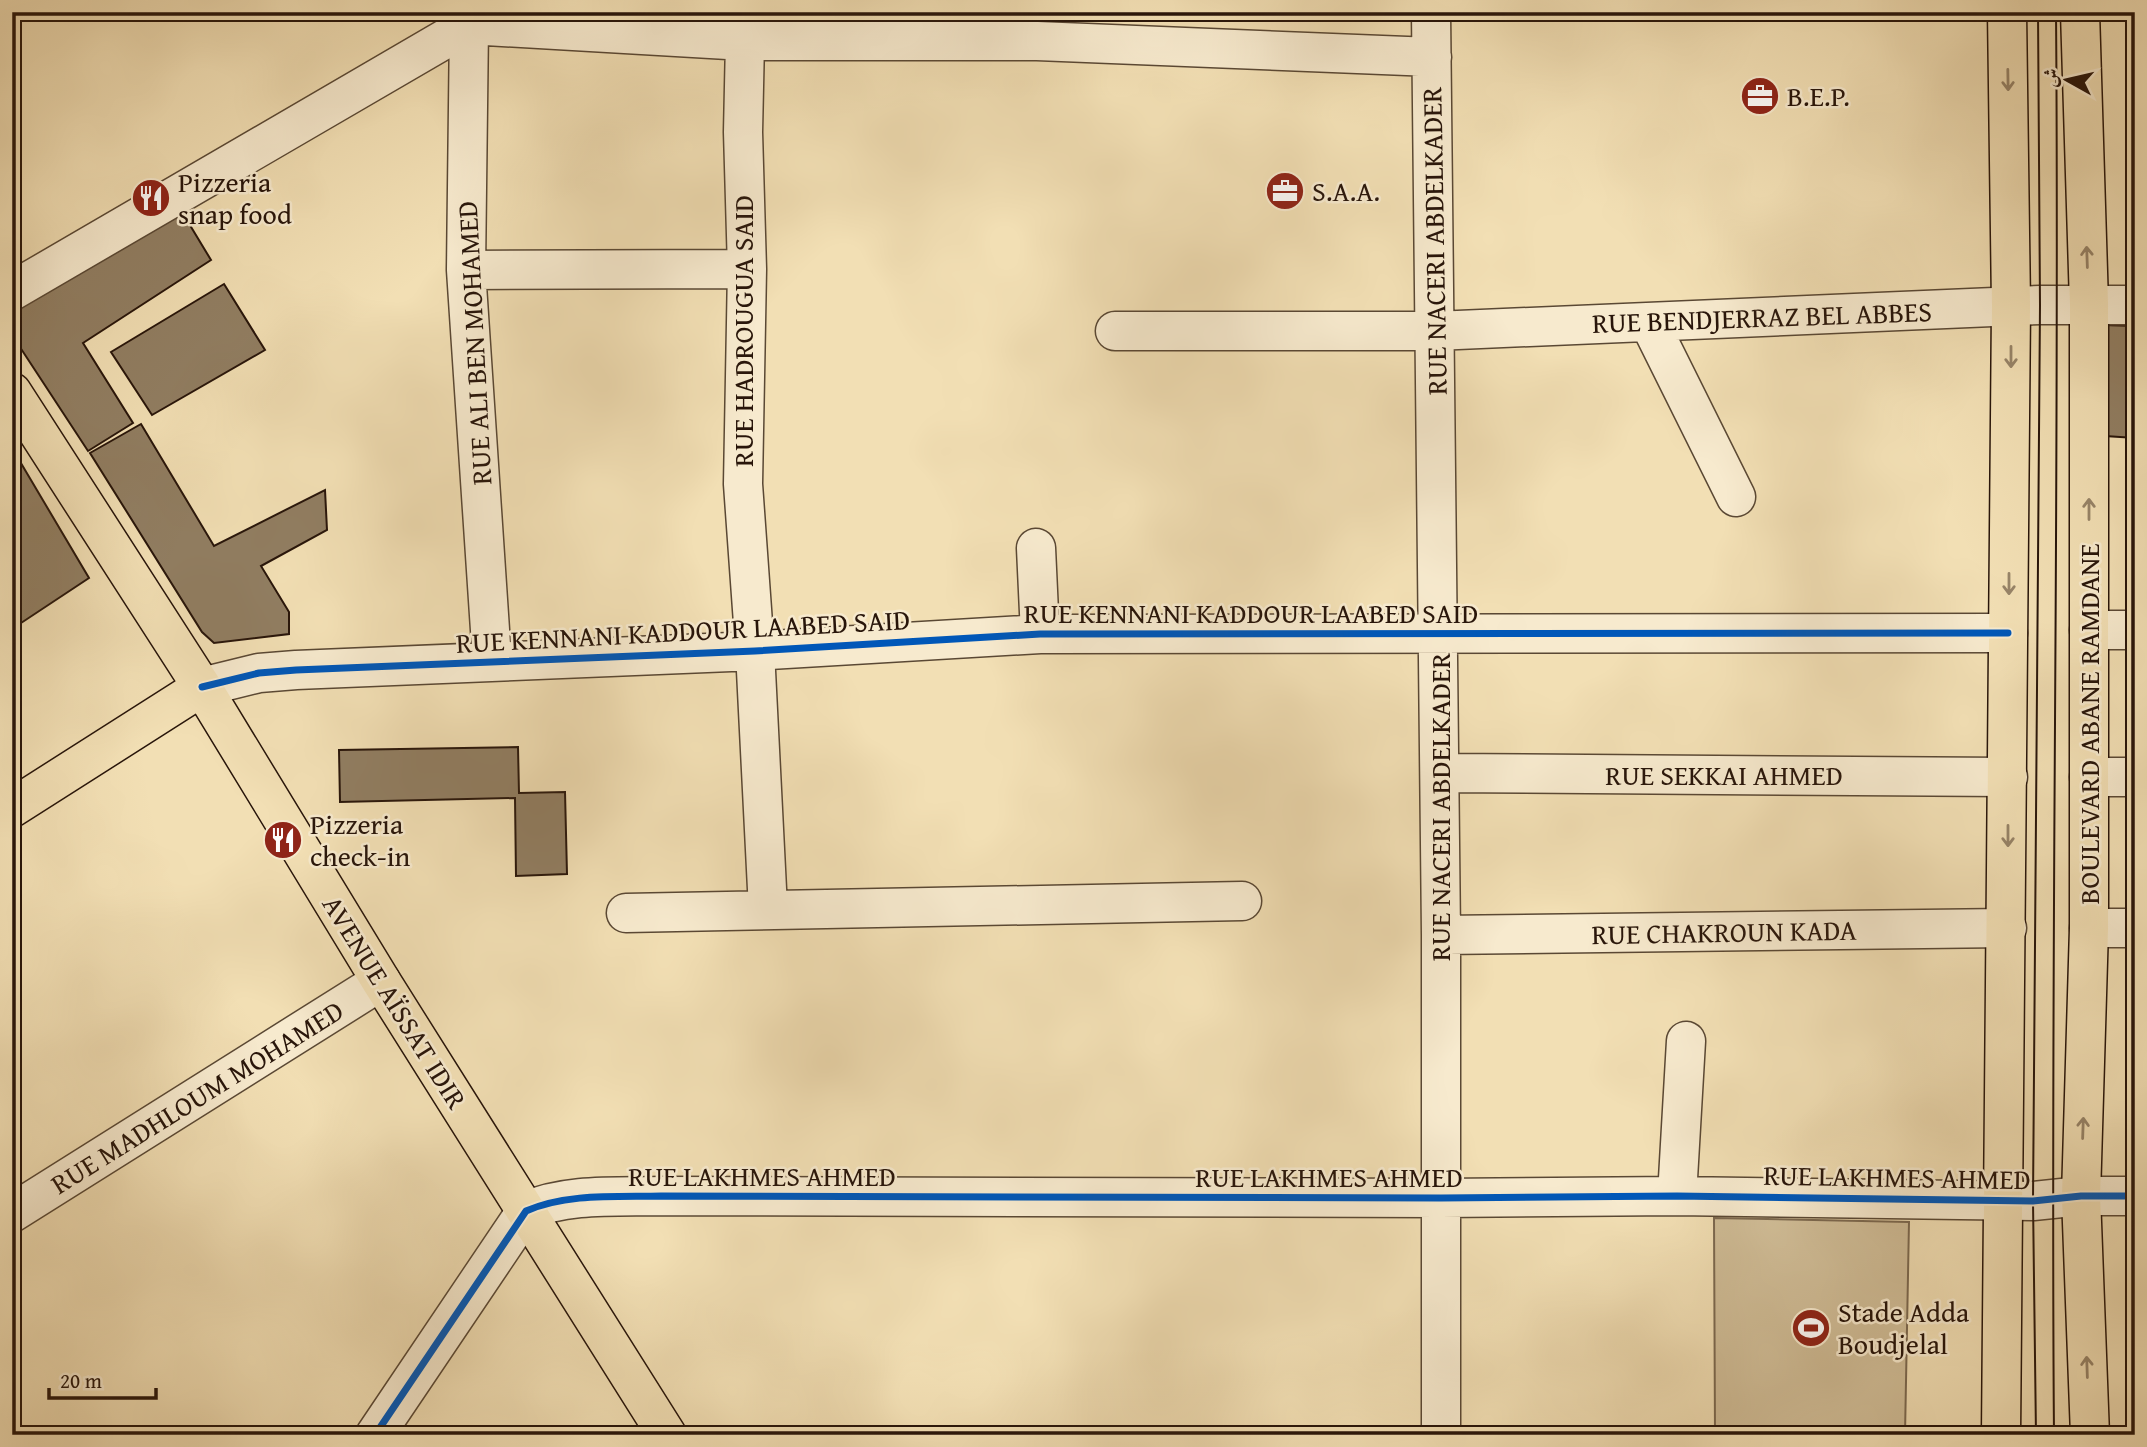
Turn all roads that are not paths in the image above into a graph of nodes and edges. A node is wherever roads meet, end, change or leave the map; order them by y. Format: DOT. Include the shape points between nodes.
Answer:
graph roads {
  1 [pos="1431,12"];
  2 [pos="2007,12"];
  3 [pos="2080,12"];
  4 [pos="466,19"];
  5 [pos="741,27"];
  6 [pos="1032,27"];
  7 [pos="1432,57"];
  8 [pos="466,270"];
  9 [pos="747,270"];
  10 [pos="12,291"];
  11 [pos="2089,304"];
  12 [pos="2135,304"];
  13 [pos="2011,306"];
  14 [pos="1649,322"];
  15 [pos="1115,331"];
  16 [pos="1435,331"];
  17 [pos="12,392"];
  18 [pos="1736,497"];
  19 [pos="1036,548"];
  20 [pos="2089,630"];
  21 [pos="2135,630"];
  22 [pos="1438,632"];
  23 [pos="2008,633"];
  24 [pos="1040,634"];
  25 [pos="755,651"];
  26 [pos="492,660"];
  27 [pos="202,687"];
  28 [pos="1440,773"];
  29 [pos="2135,776"];
  30 [pos="2008,777"];
  31 [pos="2089,777"];
  32 [pos="12,808"];
  33 [pos="1242,901"];
  34 [pos="768,909"];
  35 [pos="626,913"];
  36 [pos="2007,928"];
  37 [pos="2089,928"];
  38 [pos="2135,928"];
  39 [pos="1441,935"];
  40 [pos="381,981"];
  41 [pos="1686,1041"];
  42 [pos="1677,1196"];
  43 [pos="2081,1196"];
  44 [pos="2135,1196"];
  45 [pos="1441,1198"];
  46 [pos="2001,1199"];
  47 [pos="526,1211"];
  48 [pos="12,1213"];
  49 [pos="375,1435"];
  50 [pos="667,1435"];
  51 [pos="1440,1435"];
  52 [pos="2001,1435"];
  53 [pos="2090,1435"];
  1 -- 7 [label="street, RUE NACERI ABDELKADER"];
  2 -- 13 [label="main road, one-way"];
  11 -- 3 [label="main road, BOULEVARD ABANE RAMDANE, one-way"];
  4 -- 5 [label="street"];
  4 -- 8 [label="street, RUE ALI BEN MOHAMED"];
  4 -- 10 [label="street"];
  5 -- 6 [label="street"];
  5 -- 9 [label="street, RUE HADROUGUA SAID"];
  6 -- 7 [label="street"];
  7 -- 16 [label="street, RUE NACERI ABDELKADER"];
  8 -- 9 [label="street"];
  8 -- 26 [label="street, RUE ALI BEN MOHAMED"];
  9 -- 25 [label="street, RUE HADROUGUA SAID" via="743,484"];
  11 -- 12 [label="street, RUE BENDJERRAZ BEL ABBES"];
  11 -- 13 [label="street, RUE BENDJERRAZ BEL ABBES"];
  20 -- 11 [label="main road, BOULEVARD ABANE RAMDANE, one-way"];
  13 -- 14 [label="street, RUE BENDJERRAZ BEL ABBES"];
  13 -- 23 [label="main road, one-way"];
  14 -- 16 [label="street, RUE BENDJERRAZ BEL ABBES"];
  14 -- 18 [label="street"];
  15 -- 16 [label="street, RUE BENDJERRAZ BEL ABBES"];
  16 -- 22 [label="street, RUE NACERI ABDELKADER"];
  17 -- 27 [label="main road, AVENUE AÏSSAT IDIR"];
  19 -- 24 [label="street"];
  20 -- 21 [label="street"];
  20 -- 31 [label="main road, BOULEVARD ABANE RAMDANE"];
  22 -- 23 [label="street, RUE KENNANI KADDOUR LAABED SAID"];
  22 -- 24 [label="street, RUE KENNANI KADDOUR LAABED SAID"];
  22 -- 28 [label="street, RUE NACERI ABDELKADER"];
  23 -- 30 [label="main road"];
  24 -- 25 [label="street, RUE KENNANI KADDOUR LAABED SAID"];
  25 -- 26 [label="street, RUE KENNANI KADDOUR LAABED SAID"];
  25 -- 34 [label="street, RUE HADROUGUA SAID"];
  26 -- 27 [label="street, RUE KENNANI KADDOUR LAABED SAID" via="259,673"];
  27 -- 32 [label="main road"];
  27 -- 40 [label="main road, AVENUE AÏSSAT IDIR"];
  28 -- 30 [label="street, RUE SEKKAI AHMED"];
  28 -- 39 [label="street, RUE NACERI ABDELKADER"];
  29 -- 31 [label="street"];
  30 -- 36 [label="main road, one-way"];
  31 -- 37 [label="main road, BOULEVARD ABANE RAMDANE"];
  33 -- 34 [label="street"];
  34 -- 35 [label="street"];
  36 -- 39 [label="street, RUE CHAKROUN KADA"];
  36 -- 46 [label="main road"];
  37 -- 38 [label="street"];
  43 -- 37 [label="main road, BOULEVARD ABANE RAMDANE, one-way"];
  39 -- 45 [label="street, RUE NACERI ABDELKADER"];
  40 -- 47 [label="main road, AVENUE AÏSSAT IDIR"];
  40 -- 48 [label="street, RUE MADHLOUM MOHAMED"];
  41 -- 42 [label="street"];
  42 -- 45 [label="street, RUE LAKHMES AHMED"];
  42 -- 46 [label="street, RUE LAKHMES AHMED"];
  43 -- 44 [label="street, RUE LAKHMES AHMED"];
  43 -- 46 [label="street, RUE LAKHMES AHMED"];
  53 -- 43 [label="main road, BOULEVARD ABANE RAMDANE, one-way"];
  45 -- 47 [label="street, RUE LAKHMES AHMED" via="661,1196 586,1198"];
  45 -- 51 [label="street, RUE NACERI ABDELKADER"];
  46 -- 52 [label="main road"];
  47 -- 49 [label="street"];
  47 -- 50 [label="main road, AVENUE AÏSSAT IDIR"];
}
